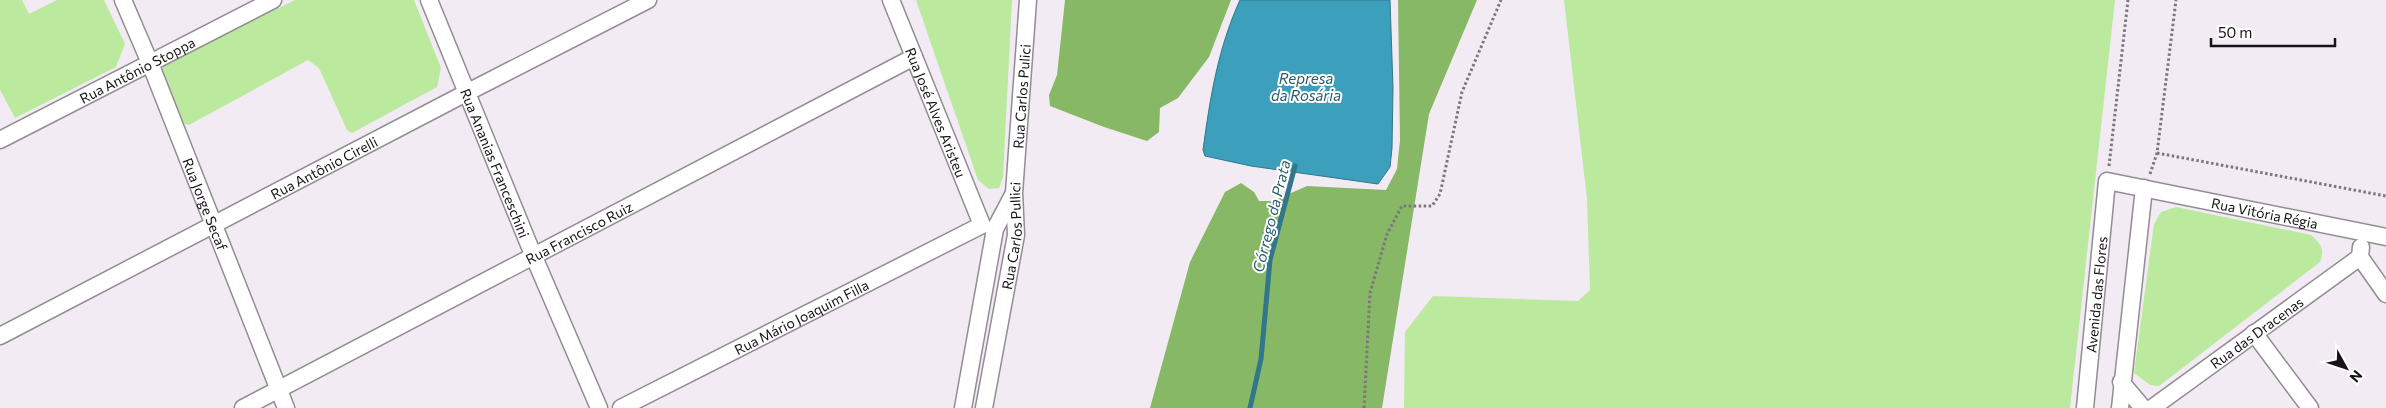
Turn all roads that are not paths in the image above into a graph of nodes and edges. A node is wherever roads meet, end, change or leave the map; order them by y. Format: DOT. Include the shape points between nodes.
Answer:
graph roads {
  1 [pos="123,0"];
  2 [pos="273,0"];
  3 [pos="429,0"];
  4 [pos="648,0"];
  5 [pos="891,0"];
  6 [pos="1028,0"];
  7 [pos="914,57"];
  8 [pos="150,63"];
  9 [pos="468,92"];
  10 [pos="0,140"];
  11 [pos="2107,181"];
  12 [pos="2144,188"];
  13 [pos="1014,193"];
  14 [pos="213,224"];
  15 [pos="988,227"];
  16 [pos="2361,234"];
  17 [pos="1016,236"];
  18 [pos="2386,237"];
  19 [pos="534,257"];
  20 [pos="2360,257"];
  21 [pos="2386,294"];
  22 [pos="2254,333"];
  23 [pos="0,336"];
  24 [pos="2121,382"];
  25 [pos="277,390"];
  26 [pos="243,408"];
  27 [pos="286,408"];
  28 [pos="600,408"];
  29 [pos="621,408"];
  30 [pos="963,408"];
  31 [pos="984,408"];
  32 [pos="2085,408"];
  33 [pos="2120,408"];
  34 [pos="2143,408"];
  35 [pos="2152,408"];
  36 [pos="2310,408"];
  1 -- 8 [label="street, Rua Jorge Secaf"];
  2 -- 8 [label="street, Rua Antônio Stoppa"];
  3 -- 9 [label="street, Rua Ananias Franceschini"];
  4 -- 9 [label="street, Rua Antônio Cirelli"];
  5 -- 7 [label="street, Rua José Alves Aristeu"];
  6 -- 13 [label="street, Rua Carlos Pulici"];
  7 -- 15 [label="street, Rua José Alves Aristeu"];
  7 -- 19 [label="street, Rua Francisco Ruiz"];
  8 -- 10 [label="street, Rua Antônio Stoppa"];
  8 -- 14 [label="street, Rua Jorge Secaf"];
  9 -- 14 [label="street, Rua Antônio Cirelli"];
  9 -- 19 [label="street, Rua Ananias Franceschini"];
  11 -- 12 [label="street, Rua Vitória Régia"];
  11 -- 32 [label="street, Avenida das Flores"];
  12 -- 16 [label="street, Rua Vitória Régia"];
  12 -- 24 [label="street"];
  13 -- 15 [label="street, Rua Carlos Pullici"];
  13 -- 17 [label="street, Rua Carlos Pullici"];
  14 -- 23 [label="street, Rua Antônio Cirelli"];
  14 -- 25 [label="street, Rua Jorge Secaf"];
  15 -- 17 [label="street"];
  15 -- 29 [label="street, Rua Mário Joaquim Filla"];
  15 -- 30 [label="street, Rua Carlos Pullici"];
  16 -- 18 [label="street, Rua Vitória Régia"];
  16 -- 20 [label="street"];
  17 -- 31 [label="street, Rua Carlos Pullici"];
  19 -- 25 [label="street, Rua Francisco Ruiz"];
  19 -- 28 [label="street, Rua Ananias Franceschini"];
  20 -- 21 [label="street"];
  20 -- 22 [label="street, Rua das Dracenas"];
  22 -- 35 [label="street, Rua das Dracenas"];
  22 -- 36 [label="street"];
  24 -- 33 [label="street"];
  24 -- 34 [label="street"];
  25 -- 26 [label="street, Rua Francisco Ruiz"];
  25 -- 27 [label="street, Rua Jorge Secaf"];
}
